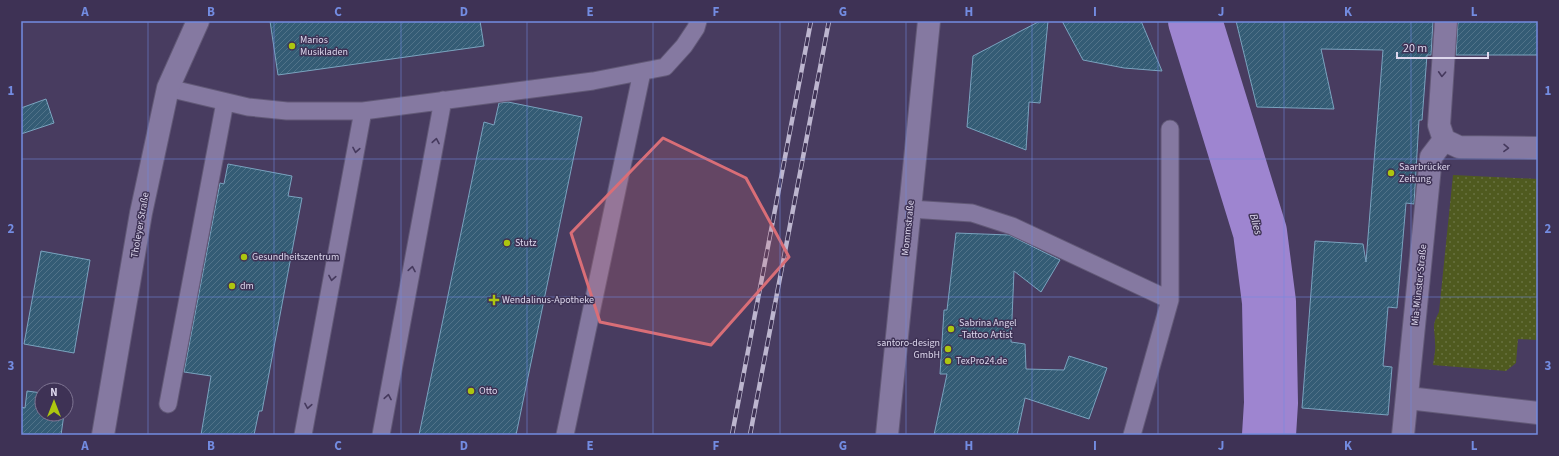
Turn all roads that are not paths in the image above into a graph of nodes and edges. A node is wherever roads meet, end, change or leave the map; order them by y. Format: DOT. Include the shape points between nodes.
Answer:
graph roads {
  1 [pos="198,21"];
  2 [pos="698,21"];
  3 [pos="1446,21"];
  4 [pos="925,22"];
  5 [pos="642,72"];
  6 [pos="168,88"];
  7 [pos="443,100"];
  8 [pos="225,102"];
  9 [pos="363,112"];
  10 [pos="1170,129"];
  11 [pos="1444,140"];
  12 [pos="1538,148"];
  13 [pos="910,209"];
  14 [pos="1170,300"];
  15 [pos="1408,398"];
  16 [pos="168,404"];
  17 [pos="1538,412"];
  18 [pos="103,435"];
  19 [pos="303,435"];
  20 [pos="381,435"];
  21 [pos="565,435"];
  22 [pos="887,435"];
  23 [pos="1132,435"];
  24 [pos="1403,435"];
  1 -- 6 [label="main road, Tholeyer Straße"];
  2 -- 5 [label="lane" via="684,46 665,67"];
  3 -- 11 [label="main road, one-way" via="1439,125"];
  4 -- 13 [label="main road, Mommstraße"];
  5 -- 7 [label="lane" via="541,89"];
  5 -- 21 [label="lane"];
  6 -- 8 [label="lane"];
  6 -- 18 [label="main road, Tholeyer Straße" via="141,213"];
  7 -- 9 [label="lane"];
  20 -- 7 [label="lane, one-way"];
  8 -- 9 [label="lane" via="248,108 287,112"];
  8 -- 16 [label="lane"];
  9 -- 19 [label="lane, one-way"];
  10 -- 14 [label="lane"];
  11 -- 12 [label="main road, one-way" via="1459,147"];
  11 -- 15 [label="main road, Mia-Münster-Straße" via="1431,157"];
  13 -- 14 [label="lane" via="972,213 1012,226"];
  13 -- 22 [label="main road, Mommstraße"];
  14 -- 23 [label="lane"];
  15 -- 17 [label="main road"];
  15 -- 24 [label="main road, Mia-Münster-Straße"];
}
